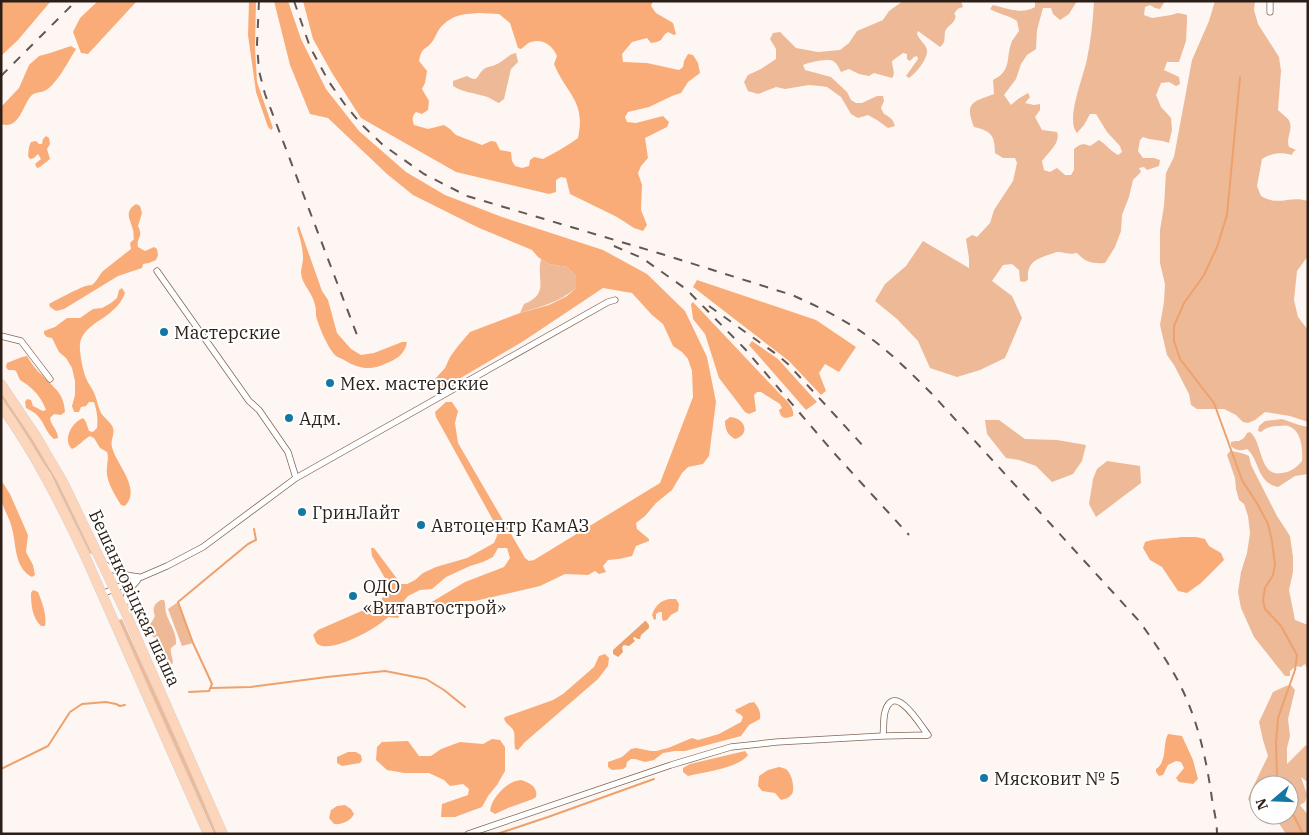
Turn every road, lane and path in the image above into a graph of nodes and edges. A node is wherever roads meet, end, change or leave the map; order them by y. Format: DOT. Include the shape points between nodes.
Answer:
graph roads {
  1 [pos="1270,1"];
  2 [pos="1270,12"];
  3 [pos="157,271"];
  4 [pos="615,300"];
  5 [pos="1,336"];
  6 [pos="50,379"];
  7 [pos="1,384"];
  8 [pos="2,408"];
  9 [pos="296,478"];
  10 [pos="103,563"];
  11 [pos="141,577"];
  12 [pos="115,589"];
  13 [pos="102,594"];
  14 [pos="124,609"];
  15 [pos="883,736"];
  16 [pos="208,834"];
  17 [pos="223,834"];
  18 [pos="468,834"];
  1 -- 2 [label="street"];
  3 -- 9 [label="street" via="248,401 259,410 288,452"];
  4 -- 9 [label="street"];
  5 -- 6 [label="street" via="21,341"];
  7 -- 10 [label="main road, Бешанковіцкая шаша" via="54,466"];
  8 -- 13 [label="main road, Бешанковіцкая шаша" via="33,454"];
  9 -- 11 [label="street" via="202,547"];
  10 -- 11 [label="street" via="127,576"];
  10 -- 12 [label="main road, Бешанковіцкая шаша"];
  11 -- 12 [label="street"];
  11 -- 14 [label="street" via="128,591"];
  12 -- 13 [label="street"];
  12 -- 14 [label="main road, Бешанковіцкая шаша"];
  13 -- 16 [label="main road, Бешанковіцкая шаша"];
  14 -- 17 [label="main road, Бешанковіцкая шаша"];
  15 -- 15 [label="street" via="892,736 928,735 906,705 897,701 888,705"];
  15 -- 18 [label="street" via="731,747 671,764"];
}
